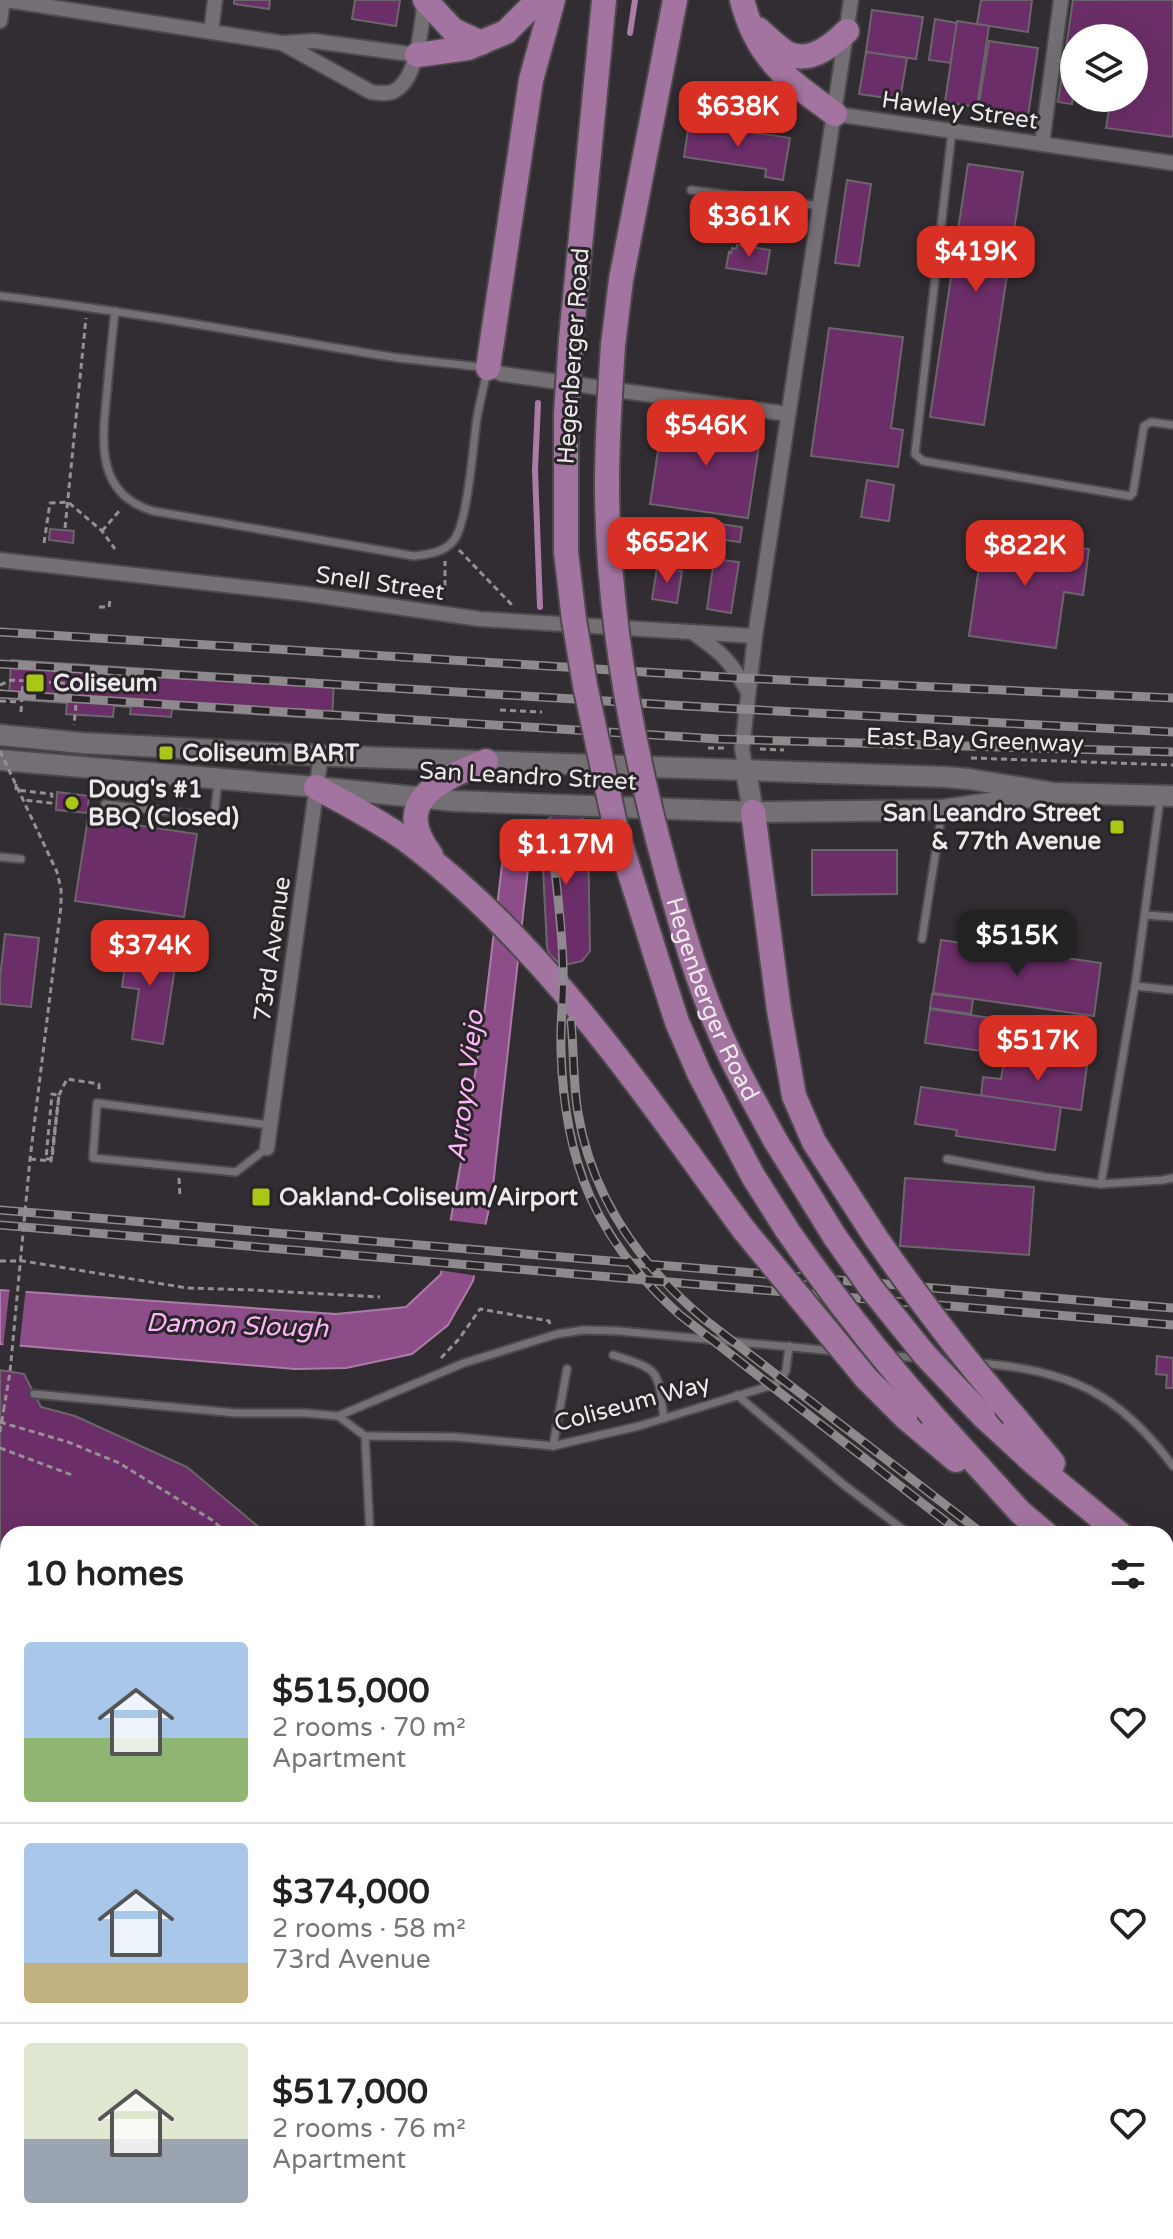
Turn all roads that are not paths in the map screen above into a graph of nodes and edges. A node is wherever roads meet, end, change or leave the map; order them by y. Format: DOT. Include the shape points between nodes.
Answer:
graph roads {
  1 [pos="4,0"];
  2 [pos="215,0"];
  3 [pos="425,0"];
  4 [pos="538,0"];
  5 [pos="553,0"];
  6 [pos="604,0"];
  7 [pos="675,0"];
  8 [pos="851,0"];
  9 [pos="1061,0"];
  10 [pos="744,10"];
  11 [pos="0,21"];
  12 [pos="847,31"];
  13 [pos="211,32"];
  14 [pos="282,43"];
  15 [pos="481,43"];
  16 [pos="417,55"];
  17 [pos="835,114"];
  18 [pos="952,131"];
  19 [pos="1042,144"];
  20 [pos="1173,163"];
  21 [pos="691,190"];
  22 [pos="820,206"];
  23 [pos="0,296"];
  24 [pos="115,311"];
  25 [pos="488,368"];
  26 [pos="788,414"];
  27 [pos="1173,425"];
  28 [pos="0,560"];
  29 [pos="692,632"];
  30 [pos="755,636"];
  31 [pos="748,692"];
  32 [pos="0,735"];
  33 [pos="321,755"];
  34 [pos="0,760"];
  35 [pos="486,761"];
  36 [pos="746,771"];
  37 [pos="219,779"];
  38 [pos="316,787"];
  39 [pos="1054,793"];
  40 [pos="1167,796"];
  41 [pos="422,798"];
  42 [pos="105,804"];
  43 [pos="942,810"];
  44 [pos="753,812"];
  45 [pos="0,857"];
  46 [pos="21,859"];
  47 [pos="446,872"];
  48 [pos="1145,915"];
  49 [pos="1173,917"];
  50 [pos="922,939"];
  51 [pos="1135,986"];
  52 [pos="1173,990"];
  53 [pos="270,1125"];
  54 [pos="267,1148"];
  55 [pos="947,1159"];
  56 [pos="1173,1178"];
  57 [pos="1101,1184"];
  58 [pos="789,1346"];
  59 [pos="859,1353"];
  60 [pos="875,1354"];
  61 [pos="613,1355"];
  62 [pos="937,1360"];
  63 [pos="952,1361"];
  64 [pos="567,1369"];
  65 [pos="34,1394"];
  66 [pos="737,1395"];
  67 [pos="338,1416"];
  68 [pos="664,1418"];
  69 [pos="365,1436"];
  70 [pos="553,1446"];
  71 [pos="1173,1466"];
  72 [pos="1090,1508"];
  73 [pos="1020,1512"];
  74 [pos="370,1526"];
  75 [pos="898,1526"];
  76 [pos="1037,1526"];
  77 [pos="1111,1526"];
  1 -- 11 [label="street"];
  1 -- 13 [label="street"];
  2 -- 13 [label="street"];
  3 -- 15 [label="main road" via="453,30"];
  3 -- 16 [label="street"];
  4 -- 15 [label="main road" via="506,32"];
  5 -- 25 [label="main road" via="531,80"];
  6 -- 73 [label="main road, Hegenberger Road, bridge" via="571,339 566,552 585,685 616,829 682,1035 753,1176 863,1335"];
  7 -- 72 [label="main road, Hegenberger Road, bridge" via="624,265 613,345 607,473 623,674 668,879 729,1054 835,1237 925,1355 983,1416"];
  8 -- 12 [label="street"];
  9 -- 19 [label="street"];
  10 -- 12 [label="main road" via="789,54 821,51"];
  10 -- 17 [label="main road" via="763,52 784,76"];
  12 -- 17 [label="street"];
  13 -- 14 [label="street"];
  14 -- 16 [label="street" via="314,41"];
  14 -- 16 [label="street" via="371,92 386,94 404,80"];
  15 -- 16 [label="main road"];
  17 -- 18 [label="street, Hawley Street"];
  17 -- 22 [label="street"];
  18 -- 19 [label="street, Hawley Street"];
  18 -- 27 [label="lane" via="915,454 923,461 1130,496 1144,426"];
  19 -- 20 [label="street, Hawley Street"];
  21 -- 22 [label="lane"];
  22 -- 26 [label="street"];
  23 -- 24 [label="lane"];
  24 -- 25 [label="lane"];
  24 -- 25 [label="lane" via="103,447 111,479 122,495 153,511 414,556 446,549 456,537"];
  25 -- 26 [label="street"];
  26 -- 30 [label="street"];
  28 -- 29 [label="street, Snell Street" via="480,619"];
  29 -- 30 [label="street, Snell Street"];
  29 -- 31 [label="street" via="720,652"];
  30 -- 31 [label="street"];
  31 -- 36 [label="street" via="742,749"];
  32 -- 33 [label="main road, San Leandro Street"];
  33 -- 35 [label="main road, San Leandro Street"];
  33 -- 38 [label="street, 73rd Avenue"];
  34 -- 37 [label="main road, San Leandro Street"];
  35 -- 36 [label="main road, San Leandro Street"];
  35 -- 41 [label="main road" via="458,772"];
  36 -- 39 [label="main road, San Leandro Street" via="945,777"];
  36 -- 44 [label="main road"];
  37 -- 38 [label="main road, San Leandro Street"];
  37 -- 42 [label="lane" via="214,817"];
  38 -- 41 [label="main road, San Leandro Street"];
  38 -- 47 [label="main road" via="391,830"];
  38 -- 53 [label="street, 73rd Avenue"];
  39 -- 40 [label="main road, San Leandro Street"];
  39 -- 43 [label="main road, San Leandro Street"];
  40 -- 48 [label="lane"];
  41 -- 44 [label="main road, San Leandro Street"];
  41 -- 47 [label="main road" via="417,831"];
  43 -- 44 [label="main road, San Leandro Street"];
  43 -- 50 [label="lane"];
  44 -- 72 [label="main road, bridge" via="794,1096 814,1142 932,1318"];
  45 -- 46 [label="lane"];
  47 -- 73 [label="main road, bridge" via="578,1007 744,1230 866,1378"];
  48 -- 49 [label="lane"];
  48 -- 51 [label="lane"];
  51 -- 52 [label="lane"];
  51 -- 57 [label="lane"];
  53 -- 54 [label="street, 73rd Avenue"];
  53 -- 54 [label="lane" via="97,1103 93,1158 236,1172"];
  55 -- 57 [label="lane"];
  56 -- 57 [label="lane"];
  58 -- 59 [label="lane"];
  58 -- 66 [label="lane" via="786,1371 776,1384"];
  58 -- 67 [label="lane" via="619,1331 557,1334 434,1375"];
  60 -- 62 [label="lane"];
  61 -- 68 [label="lane" via="648,1366 658,1380"];
  63 -- 71 [label="lane" via="1014,1367 1075,1383 1114,1403"];
  64 -- 70 [label="lane"];
  65 -- 67 [label="lane" via="236,1413"];
  66 -- 68 [label="lane, Coliseum Way"];
  66 -- 75 [label="lane, Coliseum Way"];
  67 -- 69 [label="lane"];
  68 -- 70 [label="lane, Coliseum Way"];
  69 -- 70 [label="lane, Coliseum Way"];
  69 -- 74 [label="lane"];
  72 -- 77 [label="main road, Hegenberger Road"];
  73 -- 76 [label="main road, Hegenberger Road"];
}
